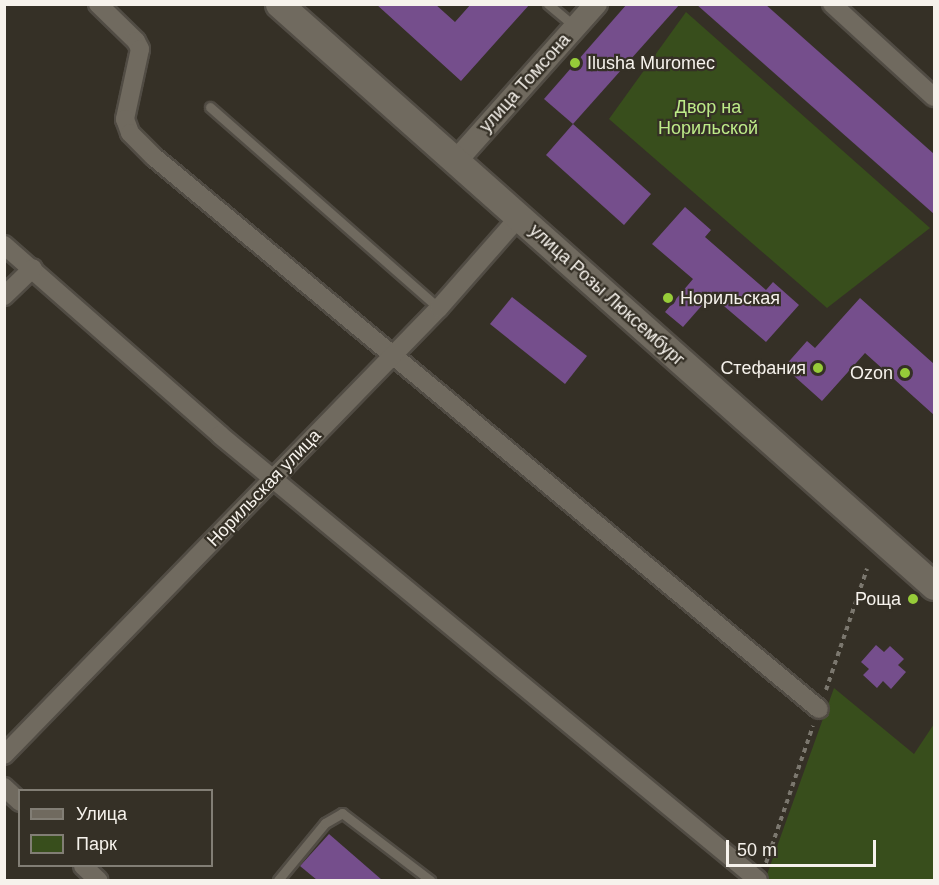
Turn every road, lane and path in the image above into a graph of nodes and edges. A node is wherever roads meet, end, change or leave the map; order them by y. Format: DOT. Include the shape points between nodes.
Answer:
graph roads {
  1 [pos="98,4"];
  2 [pos="279,4"];
  3 [pos="548,4"];
  4 [pos="596,4"];
  5 [pos="832,4"];
  6 [pos="575,27"];
  7 [pos="934,97"];
  8 [pos="210,107"];
  9 [pos="455,162"];
  10 [pos="519,217"];
  11 [pos="4,245"];
  12 [pos="33,268"];
  13 [pos="4,296"];
  14 [pos="439,308"];
  15 [pos="393,355"];
  16 [pos="273,478"];
  17 [pos="934,586"];
  18 [pos="819,709"];
  19 [pos="6,748"];
  20 [pos="4,787"];
  21 [pos="18,800"];
  22 [pos="84,867"];
  23 [pos="98,880"];
  24 [pos="278,880"];
  25 [pos="430,880"];
  26 [pos="759,880"];
  1 -- 15 [label="street" via="140,49 126,101 125,119 130,133"];
  2 -- 9 [label="main road, улица Розы Люксембург"];
  3 -- 6 [label="lane"];
  4 -- 6 [label="street, улица Томсона"];
  5 -- 7 [label="street"];
  6 -- 9 [label="street, улица Томсона"];
  8 -- 14 [label="lane"];
  9 -- 10 [label="main road, улица Розы Люксембург"];
  10 -- 14 [label="street, Норильская улица"];
  10 -- 17 [label="main road, улица Розы Люксембург"];
  11 -- 12 [label="street"];
  12 -- 13 [label="street"];
  12 -- 16 [label="street"];
  14 -- 15 [label="street, Норильская улица"];
  15 -- 16 [label="street, Норильская улица"];
  15 -- 18 [label="street"];
  16 -- 19 [label="street, Норильская улица"];
  16 -- 26 [label="street"];
  20 -- 21 [label="street"];
  22 -- 23 [label="street"];
  24 -- 25 [label="lane" via="325,823 342,813"];
}
